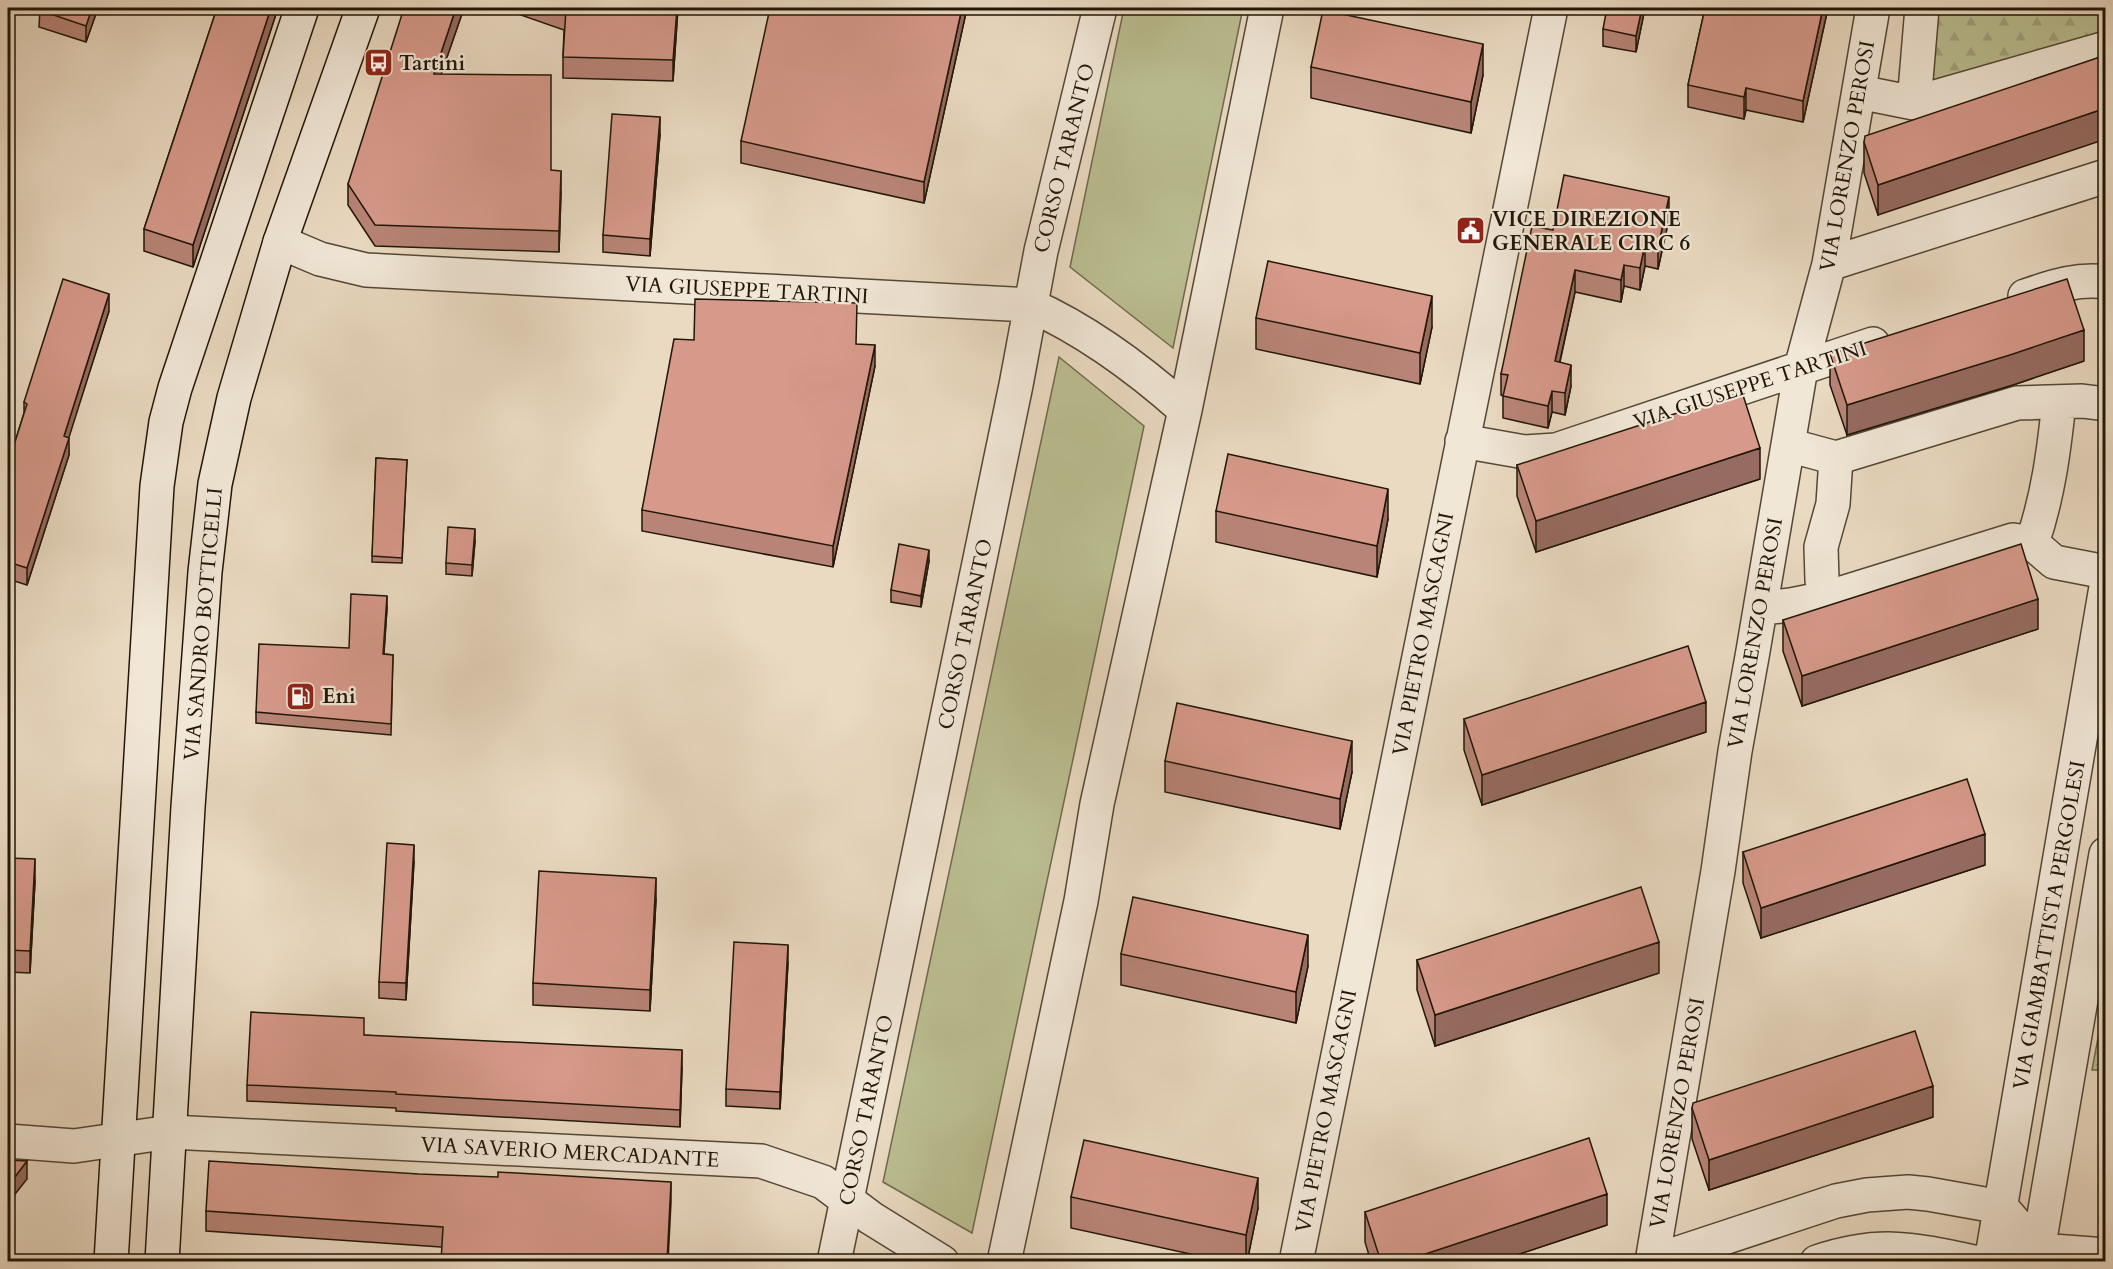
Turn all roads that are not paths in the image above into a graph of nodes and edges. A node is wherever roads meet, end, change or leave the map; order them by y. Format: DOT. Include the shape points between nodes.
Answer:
graph roads {
  1 [pos="302,8"];
  2 [pos="363,8"];
  3 [pos="1100,8"];
  4 [pos="1267,8"];
  5 [pos="1551,8"];
  6 [pos="1873,8"];
  7 [pos="1922,8"];
  8 [pos="2106,48"];
  9 [pos="1859,92"];
  10 [pos="1914,103"];
  11 [pos="2106,176"];
  12 [pos="280,242"];
  13 [pos="1829,264"];
  14 [pos="2106,282"];
  15 [pos="2001,303"];
  16 [pos="1030,305"];
  17 [pos="1901,336"];
  18 [pos="1801,368"];
  19 [pos="1188,397"];
  20 [pos="2082,402"];
  21 [pos="1462,441"];
  22 [pos="1814,452"];
  23 [pos="2043,553"];
  24 [pos="2106,572"];
  25 [pos="2106,588"];
  26 [pos="1826,598"];
  27 [pos="1761,608"];
  28 [pos="2106,855"];
  29 [pos="170,1132"];
  30 [pos="8,1141"];
  31 [pos="119,1141"];
  32 [pos="847,1198"];
  33 [pos="2001,1207"];
  34 [pos="2106,1255"];
  35 [pos="2038,1256"];
  36 [pos="1652,1261"];
  37 [pos="111,1262"];
  38 [pos="162,1262"];
  39 [pos="834,1262"];
  40 [pos="942,1262"];
  41 [pos="1004,1262"];
  42 [pos="1296,1262"];
  43 [pos="1817,1262"];
  44 [pos="1974,1262"];
  45 [pos="1991,1262"];
  46 [pos="2001,1262"];
  1 -- 31 [label="street" via="175,388 165,432 157,486"];
  2 -- 12 [label="street, VIA SANDRO BOTTICELLI"];
  3 -- 16 [label="street, CORSO TARANTO"];
  4 -- 19 [label="street"];
  5 -- 21 [label="street, VIA PIETRO MASCAGNI"];
  6 -- 9 [label="street, VIA LORENZO PEROSI"];
  7 -- 10 [label="street"];
  8 -- 10 [label="street"];
  9 -- 10 [label="street"];
  9 -- 13 [label="street, VIA LORENZO PEROSI"];
  11 -- 13 [label="street"];
  12 -- 16 [label="street, VIA GIUSEPPE TARTINI" via="320,259 366,270"];
  12 -- 29 [label="street, VIA SANDRO BOTTICELLI" via="229,417 211,511 188,807"];
  13 -- 18 [label="street, VIA LORENZO PEROSI"];
  14 -- 15 [label="street" via="2070,282"];
  16 -- 19 [label="street, VIA GIUSEPPE TARTINI" via="1061,319 1155,383"];
  16 -- 32 [label="street, CORSO TARANTO"];
  17 -- 18 [label="street, VIA GIUSEPPE TARTINI"];
  18 -- 21 [label="street, VIA GIUSEPPE TARTINI" via="1556,450 1525,452"];
  18 -- 22 [label="street, VIA LORENZO PEROSI"];
  19 -- 41 [label="street" via="1097,804 1081,901"];
  20 -- 22 [label="street" via="2017,403"];
  20 -- 23 [label="street" via="2054,452 2043,513"];
  21 -- 42 [label="street, VIA PIETRO MASCAGNI"];
  22 -- 26 [label="street" via="1833,504 1821,547"];
  22 -- 27 [label="street, VIA LORENZO PEROSI"];
  23 -- 24 [label="street"];
  23 -- 26 [label="street" via="2013,540"];
  25 -- 33 [label="street, VIA GIAMBATTISTA PERGOLESI"];
  26 -- 27 [label="street"];
  27 -- 36 [label="street, VIA LORENZO PEROSI"];
  28 -- 35 [label="street, VIA GIAMBATTISTA PERGOLESI"];
  29 -- 31 [label="street, VIA SAVERIO MERCADANTE"];
  29 -- 32 [label="street, VIA SAVERIO MERCADANTE" via="761,1161 823,1182"];
  29 -- 38 [label="street, VIA SANDRO BOTTICELLI"];
  30 -- 31 [label="street, VIA SAVERIO MERCADANTE" via="61,1146"];
  31 -- 37 [label="street"];
  32 -- 39 [label="street, CORSO TARANTO"];
  32 -- 40 [label="street, VIA SAVERIO MERCADANTE" via="871,1218"];
  33 -- 35 [label="street"];
  33 -- 36 [label="street" via="1922,1193 1867,1195 1836,1201"];
  33 -- 45 [label="street, VIA GIAMBATTISTA PERGOLESI"];
  34 -- 35 [label="street"];
  35 -- 46 [label="street"];
  43 -- 44 [label="street" via="1887,1248"];
}
